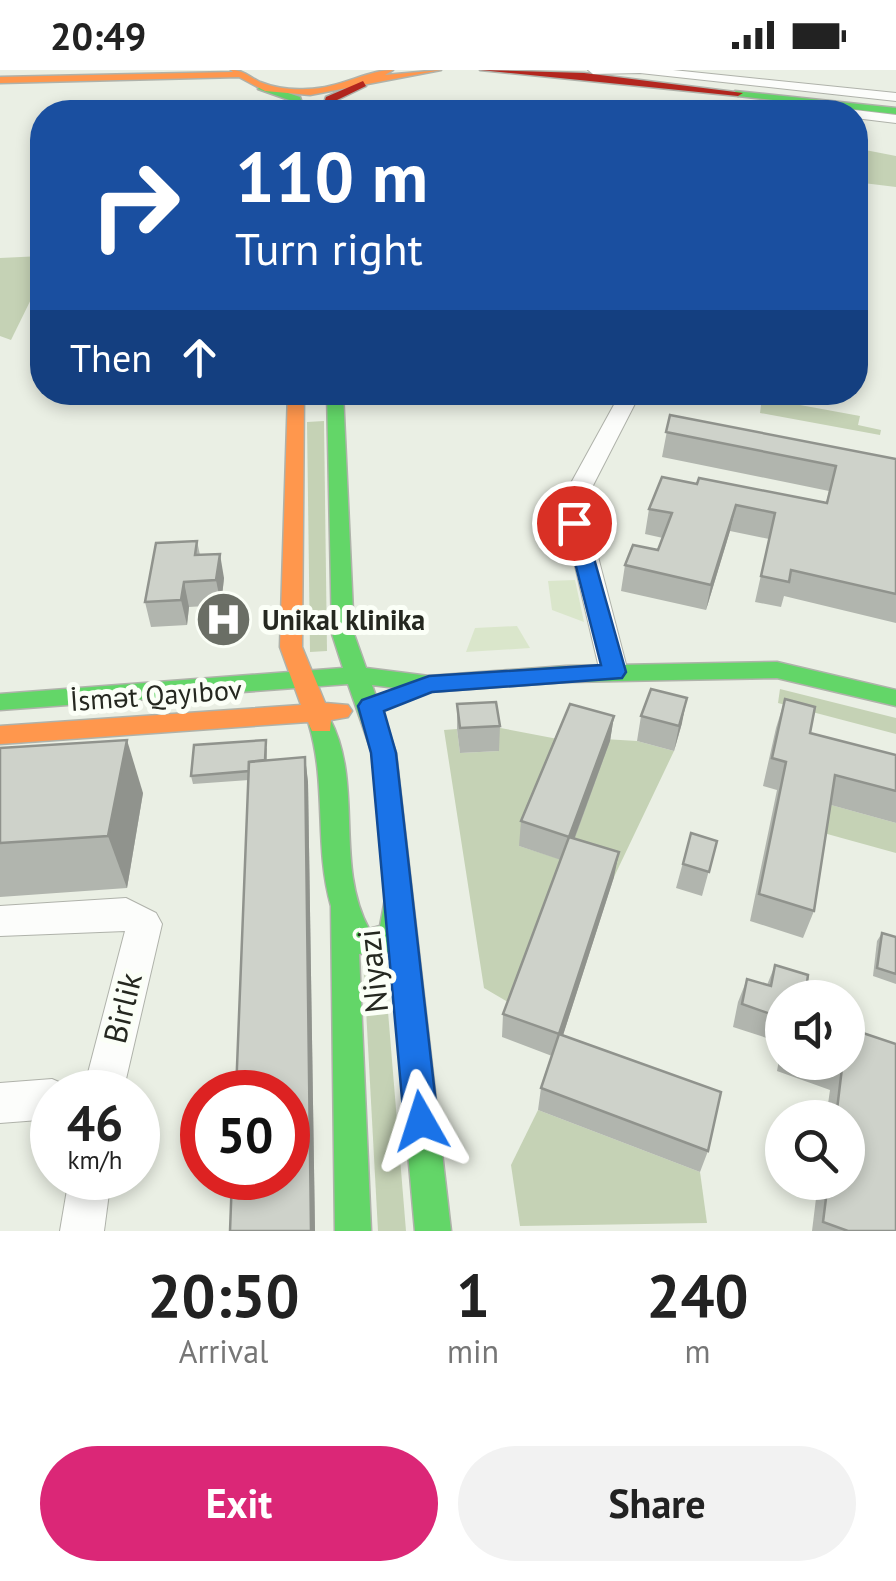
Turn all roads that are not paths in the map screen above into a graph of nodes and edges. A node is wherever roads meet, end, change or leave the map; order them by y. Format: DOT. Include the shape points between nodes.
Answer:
graph roads {
  1 [pos="123,70"];
  2 [pos="436,70"];
  3 [pos="485,70"];
  4 [pos="582,70"];
  5 [pos="593,71"];
  6 [pos="237,73"];
  7 [pos="198,74"];
  8 [pos="0,77"];
  9 [pos="375,78"];
  10 [pos="261,86"];
  11 [pos="790,94"];
  12 [pos="296,100"];
  13 [pos="330,100"];
  14 [pos="838,100"];
  15 [pos="838,100"];
  16 [pos="296,405"];
  17 [pos="335,405"];
  18 [pos="624,405"];
  19 [pos="614,672"];
  20 [pos="355,675"];
  21 [pos="300,682"];
  22 [pos="429,684"];
  23 [pos="896,698"];
  24 [pos="0,702"];
  25 [pos="370,706"];
  26 [pos="316,714"];
  27 [pos="0,736"];
  28 [pos="398,901"];
  29 [pos="342,906"];
  30 [pos="0,921"];
  31 [pos="108,1070"];
  32 [pos="30,1101"];
  33 [pos="0,1104"];
  34 [pos="87,1200"];
  35 [pos="82,1231"];
  36 [pos="353,1231"];
  37 [pos="432,1231"];
  1 -- 8 [label="main road"];
  2 -- 9 [label="main road"];
  3 -- 11 [label="main road"];
  4 -- 5 [label="main road"];
  5 -- 11 [label="main road"];
  6 -- 7 [label="main road"];
  6 -- 10 [label="main road"];
  7 -- 8 [label="main road"];
  7 -- 10 [label="main road"];
  9 -- 10 [label="main road" via="312,90"];
  9 -- 13 [label="main road"];
  10 -- 12 [label="main road"];
  11 -- 14 [label="main road"];
  11 -- 15 [label="street"];
  16 -- 21 [label="main road, Niyazi" via="290,607"];
  17 -- 20 [label="main road, Niyazi" via="342,634"];
  18 -- 19 [label="street" via="572,503"];
  19 -- 22 [label="main road"];
  19 -- 23 [label="main road" via="777,670"];
  20 -- 21 [label="main road, İsmət Qayıbov"];
  20 -- 22 [label="main road, İsmət Qayıbov"];
  20 -- 25 [label="main road, Niyazi"];
  21 -- 24 [label="main road, İsmət Qayıbov"];
  21 -- 26 [label="main road, Niyazi"];
  22 -- 25 [label="main road, İsmət Qayıbov"];
  25 -- 26 [label="main road, İsmət Qayıbov"];
  25 -- 28 [label="main road, Niyazi" via="384,753"];
  26 -- 27 [label="main road, İsmət Qayıbov"];
  26 -- 29 [label="main road, Niyazi" via="334,760"];
  28 -- 29 [label="main road" via="392,932 373,944 354,936"];
  28 -- 37 [label="main road, Niyazi"];
  29 -- 36 [label="main road, Niyazi"];
  30 -- 31 [label="street, Birlik" via="126,913 144,924"];
  32 -- 33 [label="street"];
  34 -- 35 [label="street"];
}
